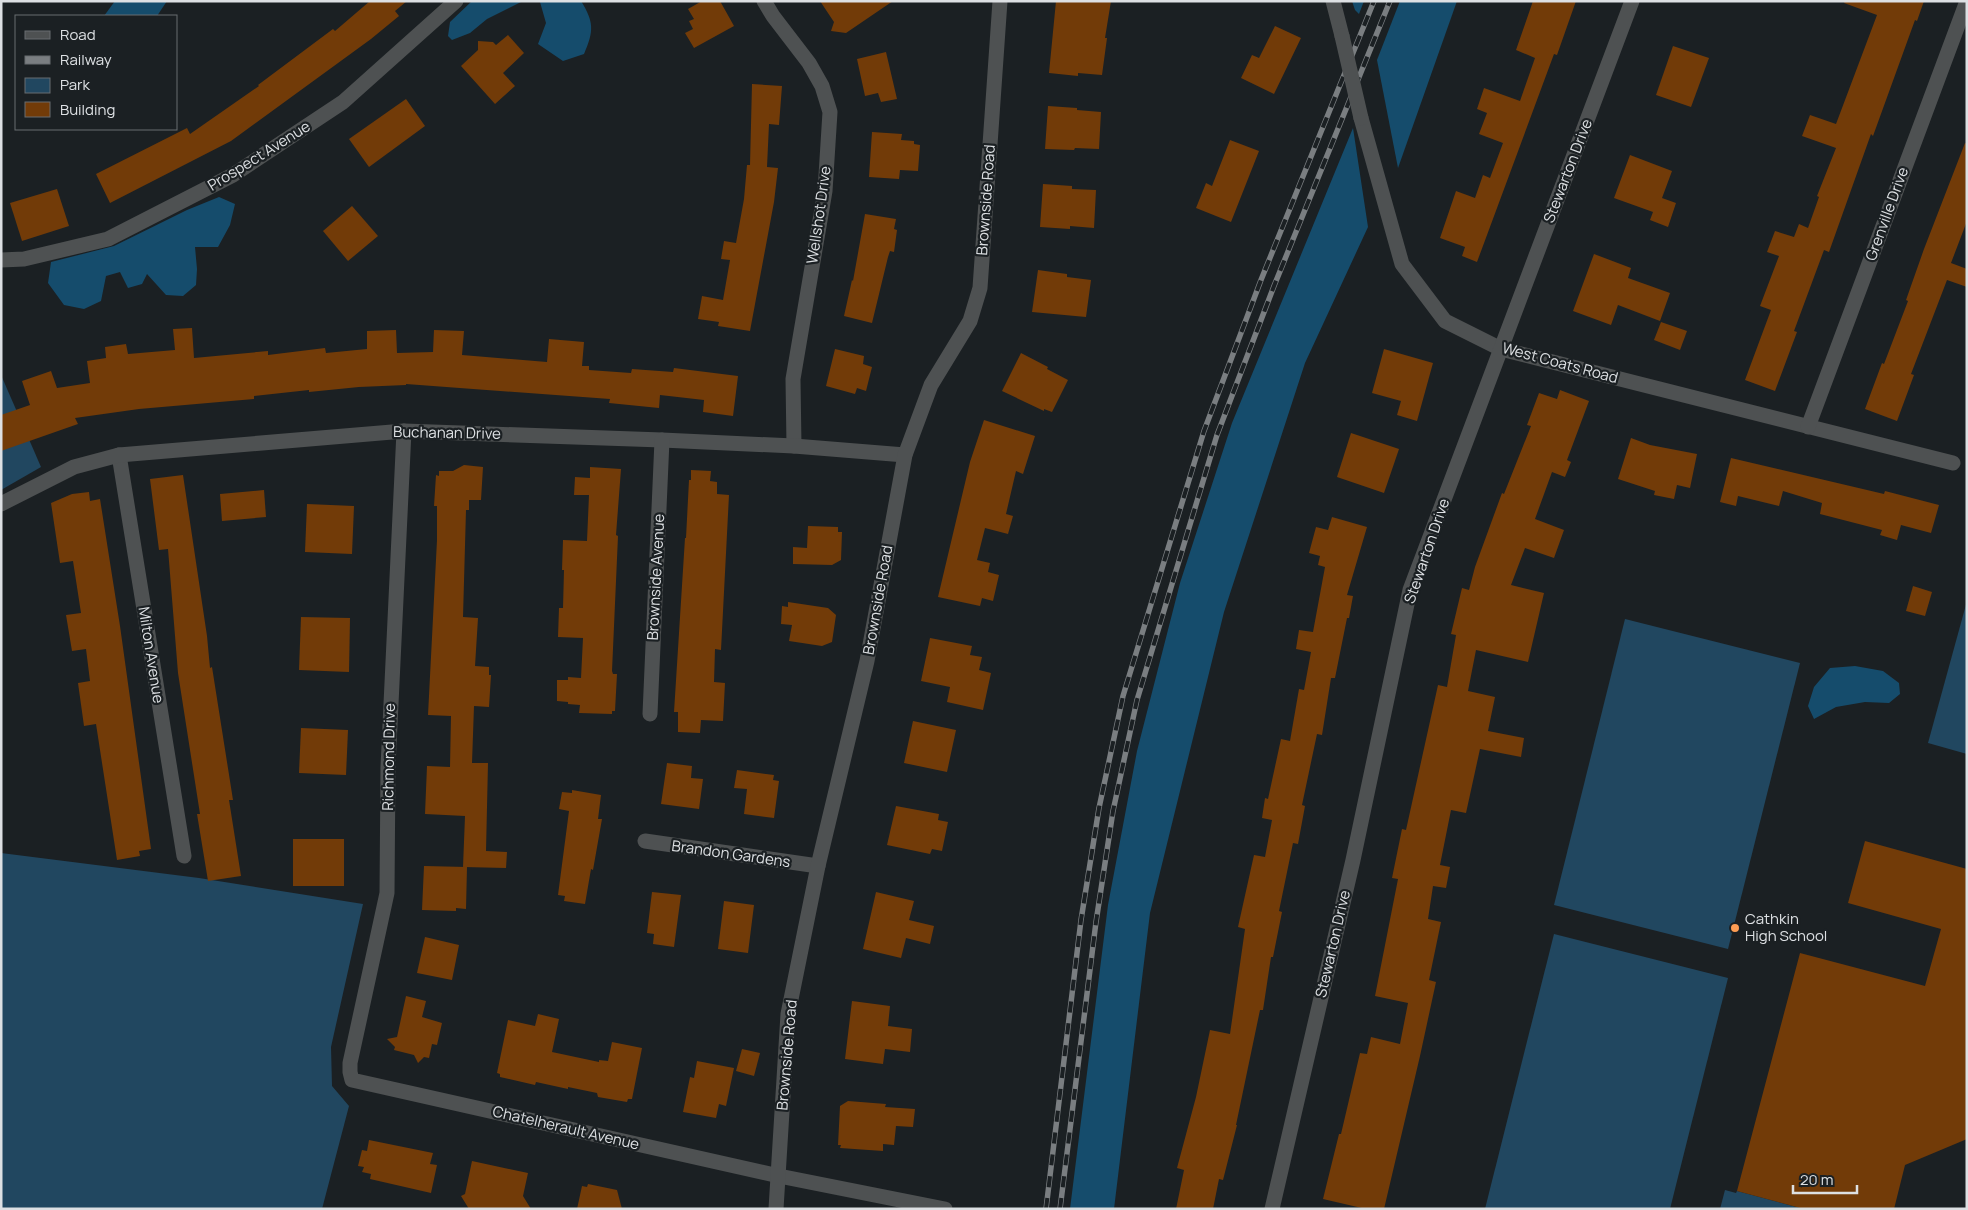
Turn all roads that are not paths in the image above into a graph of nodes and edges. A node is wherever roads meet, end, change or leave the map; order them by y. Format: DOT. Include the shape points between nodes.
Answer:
graph roads {
  1 [pos="456,1"];
  2 [pos="764,1"];
  3 [pos="1000,1"];
  4 [pos="1333,1"];
  5 [pos="1632,1"];
  6 [pos="1967,1"];
  7 [pos="1,260"];
  8 [pos="1501,349"];
  9 [pos="1808,427"];
  10 [pos="404,431"];
  11 [pos="662,440"];
  12 [pos="794,446"];
  13 [pos="120,454"];
  14 [pos="905,455"];
  15 [pos="1953,463"];
  16 [pos="1,504"];
  17 [pos="650,714"];
  18 [pos="645,842"];
  19 [pos="184,856"];
  20 [pos="818,866"];
  21 [pos="352,1080"];
  22 [pos="779,1176"];
  23 [pos="776,1209"];
  24 [pos="945,1209"];
  25 [pos="1272,1209"];
  1 -- 7 [label="street, Prospect Avenue" via="343,102 233,176 108,238 24,260"];
  2 -- 12 [label="street, Wellshot Drive" via="809,63 822,86 830,112 824,191 793,379"];
  3 -- 14 [label="street, Brownside Road" via="980,288 970,321 932,385"];
  4 -- 8 [label="street, West Coats Road, bridge" via="1361,118 1402,264 1445,321"];
  5 -- 8 [label="street, Stewarton Drive"];
  6 -- 9 [label="street, Grenville Drive"];
  8 -- 9 [label="street, West Coats Road"];
  8 -- 25 [label="street, Stewarton Drive" via="1410,590 1353,860"];
  9 -- 15 [label="street, West Coats Road"];
  10 -- 11 [label="street, Buchanan Drive"];
  10 -- 13 [label="street, Buchanan Drive"];
  10 -- 21 [label="street, Richmond Drive" via="388,767 387,893 350,1063"];
  11 -- 12 [label="street, Buchanan Drive"];
  11 -- 17 [label="street, Brownside Avenue"];
  12 -- 14 [label="street, Buchanan Drive"];
  13 -- 16 [label="street, Buchanan Drive" via="74,467"];
  13 -- 19 [label="street, Milton Avenue"];
  14 -- 20 [label="street, Brownside Road" via="867,660"];
  18 -- 20 [label="street, Brandon Gardens"];
  20 -- 22 [label="street, Brownside Road" via="788,1014"];
  21 -- 22 [label="street, Chatelherault Avenue"];
  22 -- 23 [label="street, Brownside Road"];
  22 -- 24 [label="street, Chatelherault Avenue"];
}
